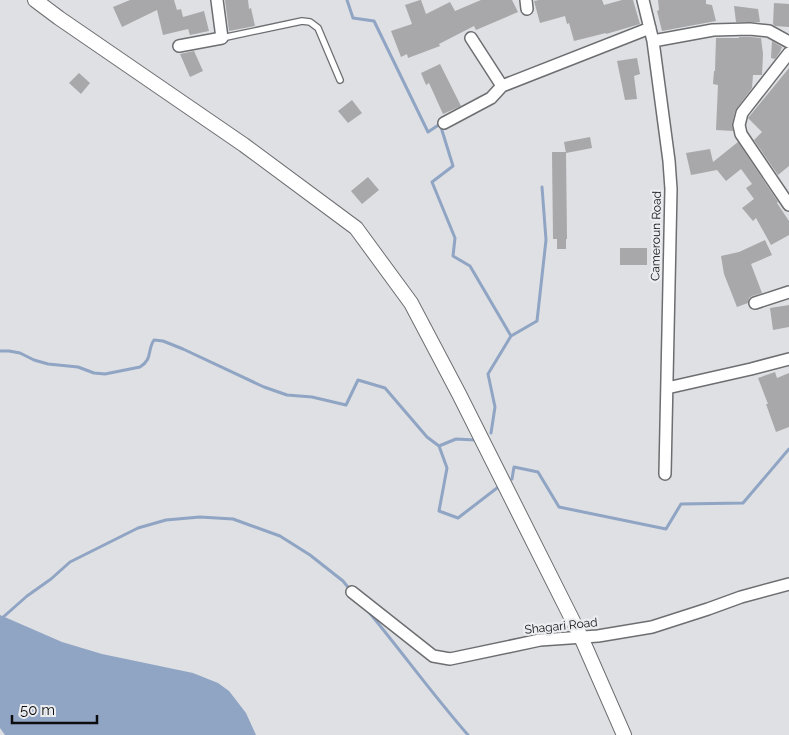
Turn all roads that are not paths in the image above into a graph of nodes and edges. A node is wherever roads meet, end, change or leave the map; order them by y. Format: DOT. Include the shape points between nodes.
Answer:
graph roads {
  1 [pos="35,0"];
  2 [pos="217,0"];
  3 [pos="643,0"];
  4 [pos="650,28"];
  5 [pos="222,38"];
  6 [pos="471,38"];
  7 [pos="653,41"];
  8 [pos="789,42"];
  9 [pos="179,46"];
  10 [pos="789,53"];
  11 [pos="340,80"];
  12 [pos="502,86"];
  13 [pos="444,123"];
  14 [pos="789,205"];
  15 [pos="789,292"];
  16 [pos="756,303"];
  17 [pos="789,359"];
  18 [pos="667,388"];
  19 [pos="664,474"];
  20 [pos="789,584"];
  21 [pos="352,592"];
  22 [pos="581,637"];
  23 [pos="624,735"];
  1 -- 22 [label="street" via="244,145 356,228 411,303"];
  2 -- 5 [label="street"];
  3 -- 4 [label="street, Cameroun Road"];
  4 -- 7 [label="street, Cameroun Road"];
  4 -- 12 [label="street"];
  5 -- 9 [label="street"];
  5 -- 11 [label="lane" via="310,22 318,28"];
  6 -- 12 [label="street"];
  7 -- 8 [label="street" via="713,30 750,29 769,31"];
  7 -- 18 [label="street, Cameroun Road" via="670,161"];
  10 -- 14 [label="street" via="742,113 739,125 741,134"];
  12 -- 13 [label="street" via="491,98"];
  15 -- 16 [label="street"];
  17 -- 18 [label="street"];
  18 -- 19 [label="street, Cameroun Road"];
  20 -- 22 [label="street, Shagari Road" via="652,627"];
  21 -- 22 [label="street, Shagari Road" via="432,656 450,659 540,640"];
  22 -- 23 [label="street"];
}
